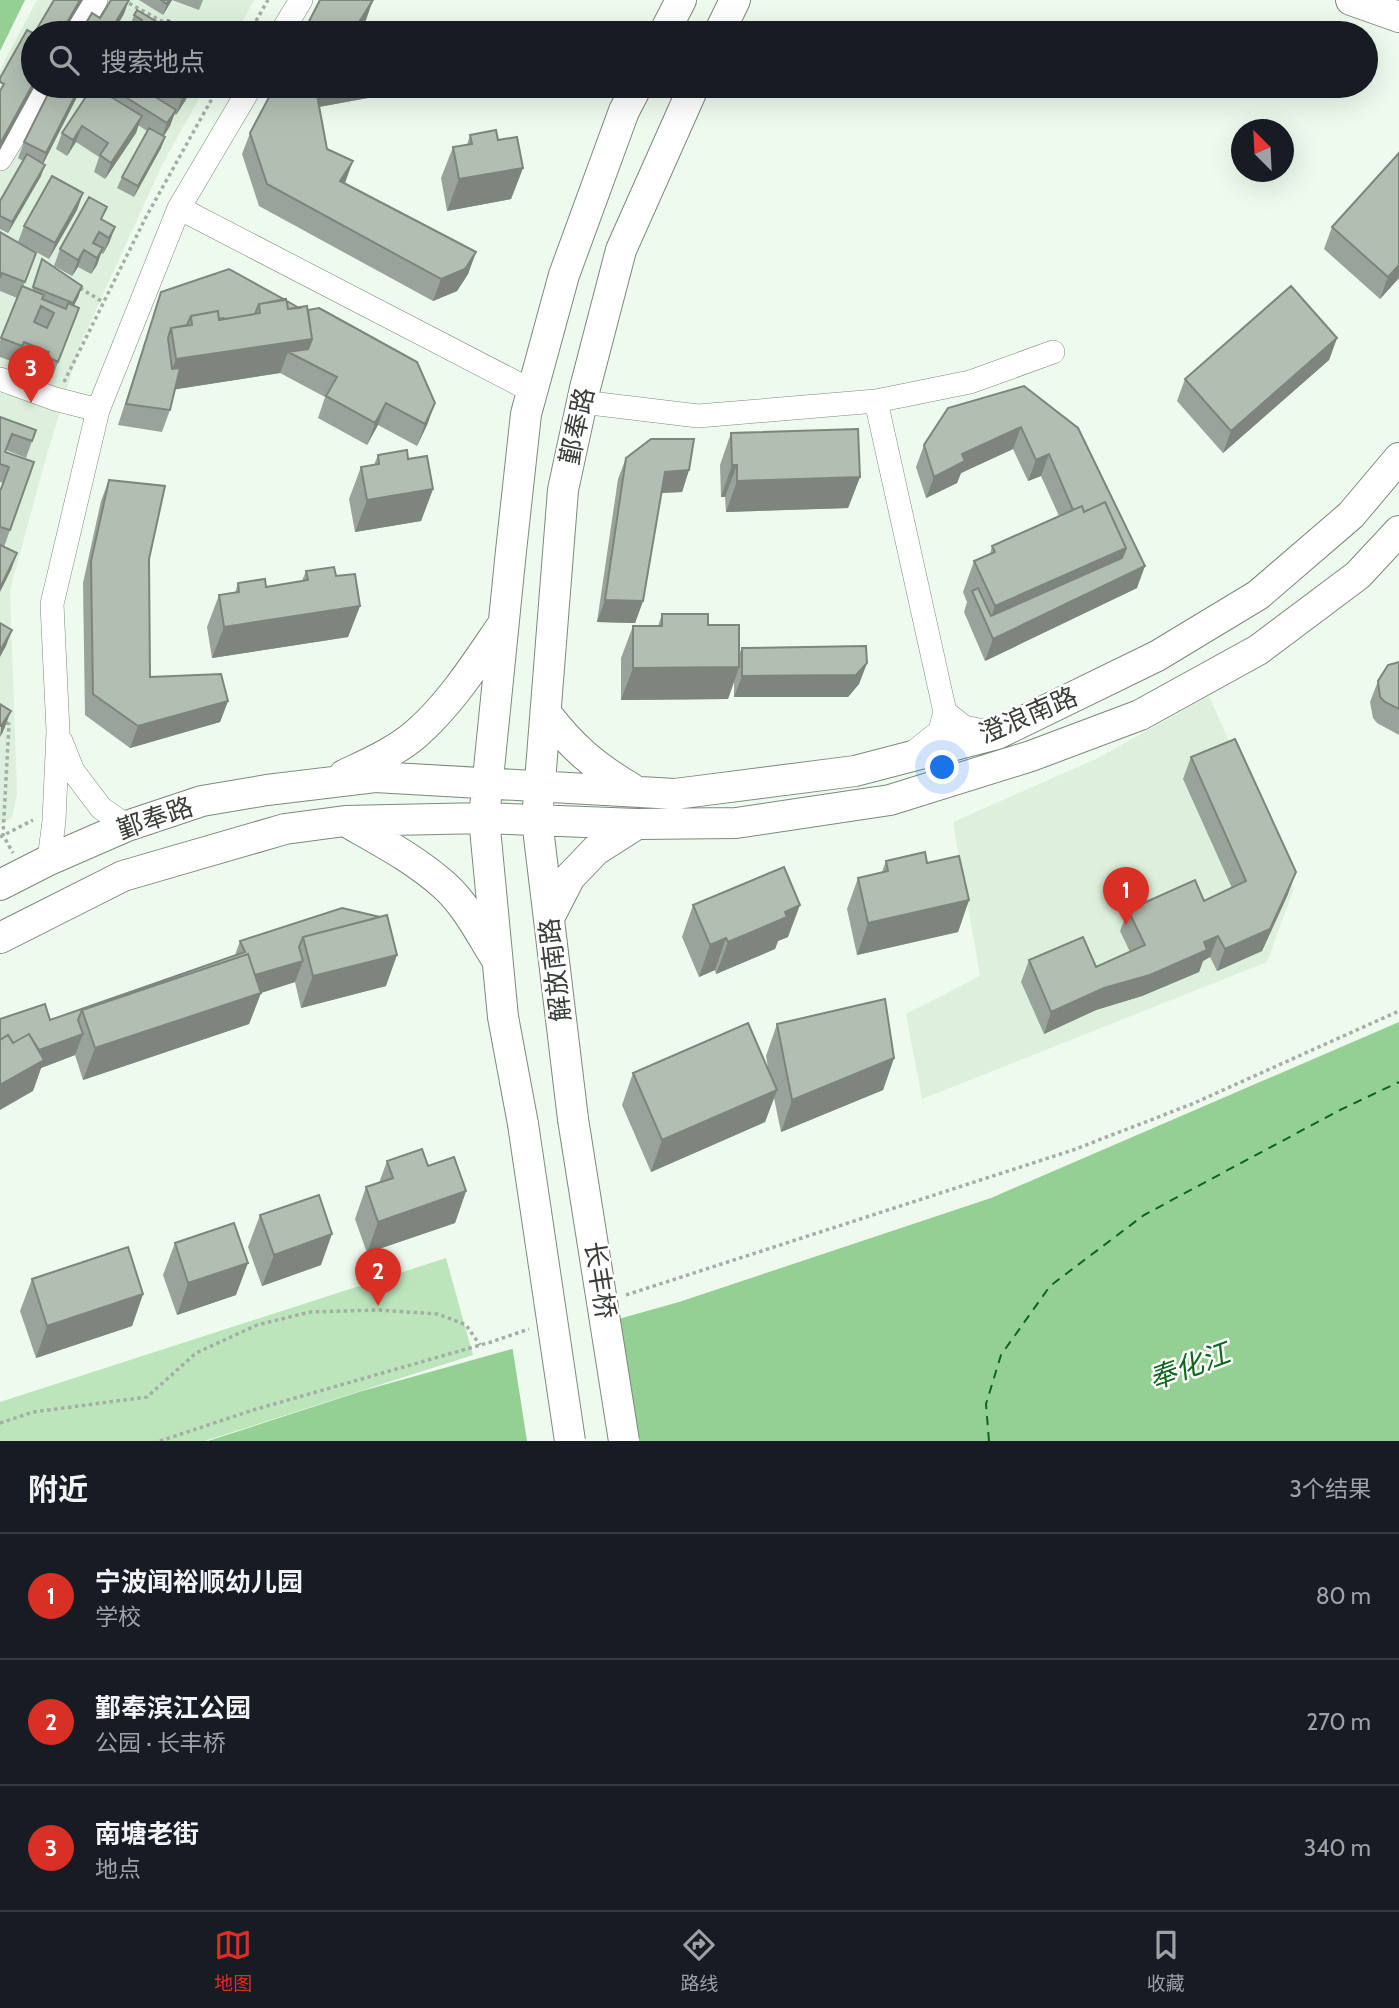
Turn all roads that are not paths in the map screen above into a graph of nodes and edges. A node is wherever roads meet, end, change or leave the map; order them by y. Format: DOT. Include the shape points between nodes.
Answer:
graph roads {
  1 [pos="96,0"];
  2 [pos="301,0"];
  3 [pos="681,0"];
  4 [pos="735,0"];
  5 [pos="1351,0"];
  6 [pos="1399,17"];
  7 [pos="83,21"];
  8 [pos="289,21"];
  9 [pos="670,21"];
  10 [pos="725,21"];
  11 [pos="38,98"];
  12 [pos="244,98"];
  13 [pos="631,98"];
  14 [pos="689,98"];
  15 [pos="0,159"];
  16 [pos="179,208"];
  17 [pos="1054,352"];
  18 [pos="1,384"];
  19 [pos="533,391"];
  20 [pos="876,401"];
  21 [pos="582,402"];
  22 [pos="97,410"];
  23 [pos="1399,458"];
  24 [pos="1399,531"];
  25 [pos="503,624"];
  26 [pos="945,712"];
  27 [pos="546,713"];
  28 [pos="58,731"];
  29 [pos="997,734"];
  30 [pos="907,757"];
  31 [pos="332,781"];
  32 [pos="488,783"];
  33 [pos="540,785"];
  34 [pos="637,791"];
  35 [pos="484,818"];
  36 [pos="537,820"];
  37 [pos="345,821"];
  38 [pos="637,824"];
  39 [pos="127,826"];
  40 [pos="49,860"];
  41 [pos="0,886"];
  42 [pos="549,918"];
  43 [pos="0,938"];
  44 [pos="497,960"];
  45 [pos="573,1119"];
  46 [pos="570,1441"];
  47 [pos="624,1441"];
  1 -- 7 [label="street"];
  2 -- 8 [label="street"];
  3 -- 9 [label="main road"];
  4 -- 10 [label="main road"];
  5 -- 6 [label="main road"];
  11 -- 15 [label="street"];
  12 -- 16 [label="street"];
  13 -- 19 [label="main road, 鄞奉路" via="564,275"];
  14 -- 21 [label="main road, 鄞奉路" via="621,250"];
  16 -- 19 [label="street"];
  16 -- 22 [label="street"];
  17 -- 20 [label="street" via="970,382"];
  18 -- 22 [label="street"];
  19 -- 25 [label="main road, 鄞奉路" via="526,414"];
  20 -- 21 [label="street" via="698,416"];
  20 -- 26 [label="street"];
  21 -- 27 [label="main road, 鄞奉路" via="563,490"];
  22 -- 28 [label="street" via="52,604"];
  23 -- 29 [label="main road, 澄浪南路" via="1351,515 1258,595 1157,656"];
  24 -- 38 [label="main road, 澄浪南路" via="1358,575 1258,650 1128,719 1031,756 890,800 737,822"];
  25 -- 31 [label="main road" via="459,689 415,735"];
  25 -- 32 [label="main road, 鄞奉路"];
  26 -- 29 [label="street" via="964,727"];
  26 -- 30 [label="street" via="940,731"];
  27 -- 33 [label="main road, 鄞奉路"];
  27 -- 34 [label="main road" via="597,768"];
  28 -- 39 [label="street" via="73,771 101,808"];
  28 -- 40 [label="street"];
  29 -- 30 [label="main road, 澄浪南路"];
  30 -- 34 [label="main road, 澄浪南路" via="855,771 675,794"];
  31 -- 32 [label="main road, 鄞奉路" via="375,778"];
  31 -- 39 [label="main road, 鄞奉路" via="202,801"];
  32 -- 33 [label="main road, 鄞奉路"];
  32 -- 35 [label="main road, 鄞奉路"];
  33 -- 34 [label="main road, 澄浪南路"];
  33 -- 36 [label="main road, 鄞奉路"];
  35 -- 36 [label="main road, 鄞奉路"];
  35 -- 37 [label="main road, 鄞奉路"];
  35 -- 44 [label="main road, 长丰桥"];
  36 -- 38 [label="main road, 澄浪南路"];
  36 -- 42 [label="main road, 解放南路"];
  37 -- 43 [label="main road, 鄞奉路" via="285,829 122,876"];
  37 -- 44 [label="main road" via="410,858 446,887"];
  38 -- 42 [label="main road" via="596,850 570,877"];
  39 -- 40 [label="main road, 鄞奉路"];
  40 -- 41 [label="main road, 鄞奉路"];
  42 -- 45 [label="main road, 解放南路"];
  44 -- 46 [label="main road, 长丰桥, bridge"];
  45 -- 47 [label="main road, 长丰桥, bridge"];
}
